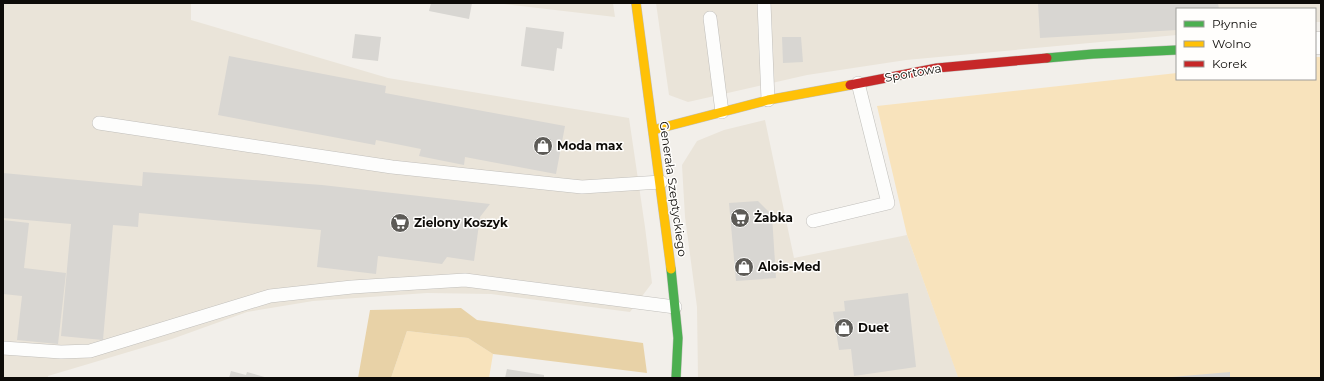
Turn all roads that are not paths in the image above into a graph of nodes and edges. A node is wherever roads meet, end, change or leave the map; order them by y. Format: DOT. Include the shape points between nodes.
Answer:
graph roads {
  1 [pos="636,3"];
  2 [pos="764,3"];
  3 [pos="710,18"];
  4 [pos="1176,50"];
  5 [pos="858,83"];
  6 [pos="768,100"];
  7 [pos="722,112"];
  8 [pos="99,123"];
  9 [pos="653,130"];
  10 [pos="661,182"];
  11 [pos="813,221"];
  12 [pos="675,307"];
  13 [pos="3,348"];
  14 [pos="676,378"];
  1 -- 9 [label="street, Generała Szeptyckiego"];
  2 -- 6 [label="lane"];
  3 -- 7 [label="lane"];
  4 -- 5 [label="street, Sportowa" via="1093,54 937,68"];
  5 -- 6 [label="street, Sportowa"];
  5 -- 11 [label="lane" via="888,203"];
  6 -- 7 [label="street, Sportowa"];
  7 -- 9 [label="street, Sportowa"];
  8 -- 10 [label="lane" via="392,166 582,187"];
  9 -- 10 [label="street, Generała Szeptyckiego"];
  10 -- 12 [label="street, Generała Szeptyckiego"];
  12 -- 13 [label="lane" via="465,280 359,286 270,296 90,351"];
  12 -- 14 [label="street, Generała Szeptyckiego" via="678,338"];
}
